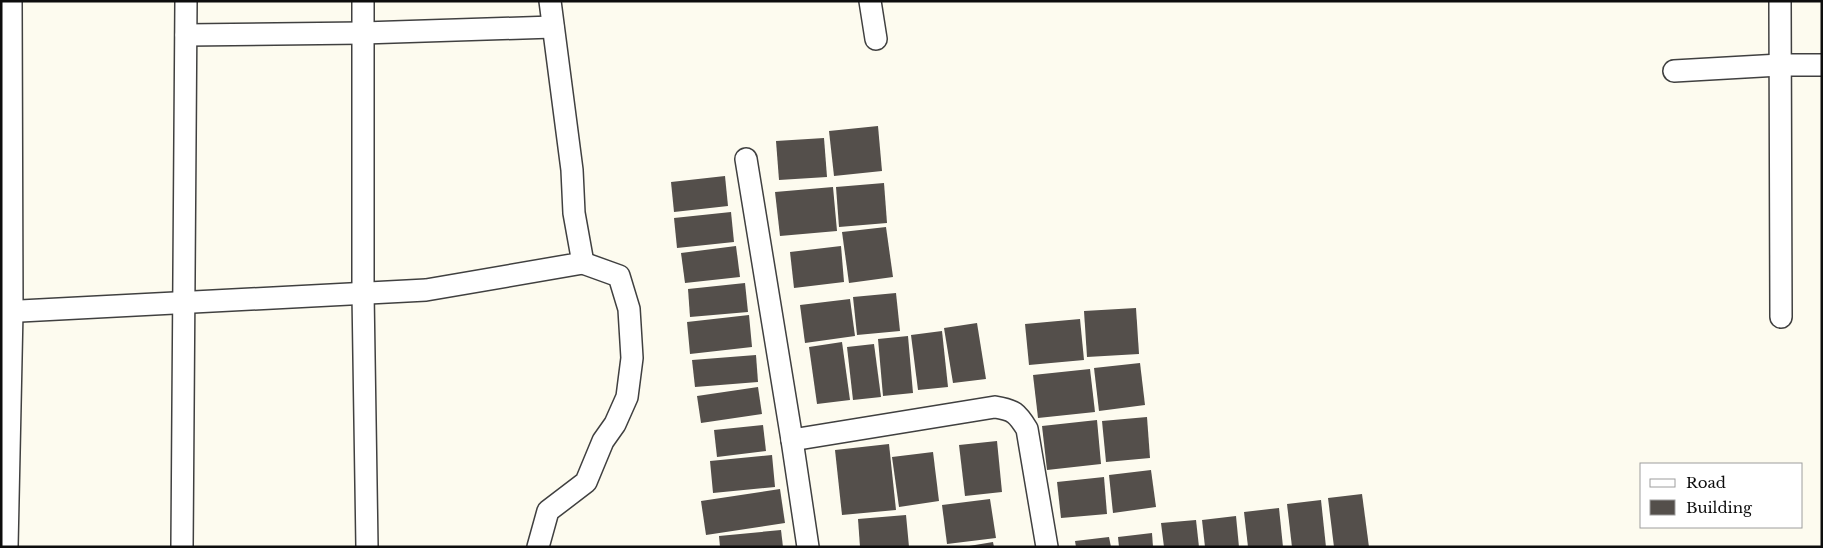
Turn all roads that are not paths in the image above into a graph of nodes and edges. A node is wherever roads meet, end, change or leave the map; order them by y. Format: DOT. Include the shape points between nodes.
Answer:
graph roads {
  1 [pos="11,1"];
  2 [pos="186,1"];
  3 [pos="363,1"];
  4 [pos="550,1"];
  5 [pos="870,1"];
  6 [pos="1780,1"];
  7 [pos="552,27"];
  8 [pos="363,33"];
  9 [pos="186,36"];
  10 [pos="876,39"];
  11 [pos="1780,65"];
  12 [pos="1822,65"];
  13 [pos="1674,71"];
  14 [pos="746,158"];
  15 [pos="583,263"];
  16 [pos="364,293"];
  17 [pos="184,303"];
  18 [pos="7,312"];
  19 [pos="1781,317"];
  20 [pos="792,440"];
  21 [pos="7,547"];
  22 [pos="182,547"];
  23 [pos="367,547"];
  24 [pos="538,547"];
  25 [pos="808,547"];
  26 [pos="1047,547"];
  1 -- 18 [label="street"];
  2 -- 9 [label="street"];
  3 -- 8 [label="street"];
  4 -- 7 [label="street"];
  5 -- 10 [label="street"];
  6 -- 11 [label="street"];
  7 -- 8 [label="street"];
  7 -- 15 [label="street"];
  8 -- 9 [label="street"];
  8 -- 16 [label="street"];
  9 -- 17 [label="street"];
  11 -- 12 [label="street"];
  11 -- 13 [label="street"];
  11 -- 19 [label="street"];
  14 -- 20 [label="street"];
  15 -- 16 [label="street" via="426,290"];
  15 -- 24 [label="street" via="619,276 628,309 632,358 627,397 603,441 586,482 548,511"];
  16 -- 17 [label="street"];
  16 -- 23 [label="street"];
  17 -- 18 [label="street"];
  17 -- 22 [label="street"];
  18 -- 21 [label="street"];
  20 -- 25 [label="street"];
  20 -- 26 [label="street" via="995,407 1011,409 1027,429"];
}
